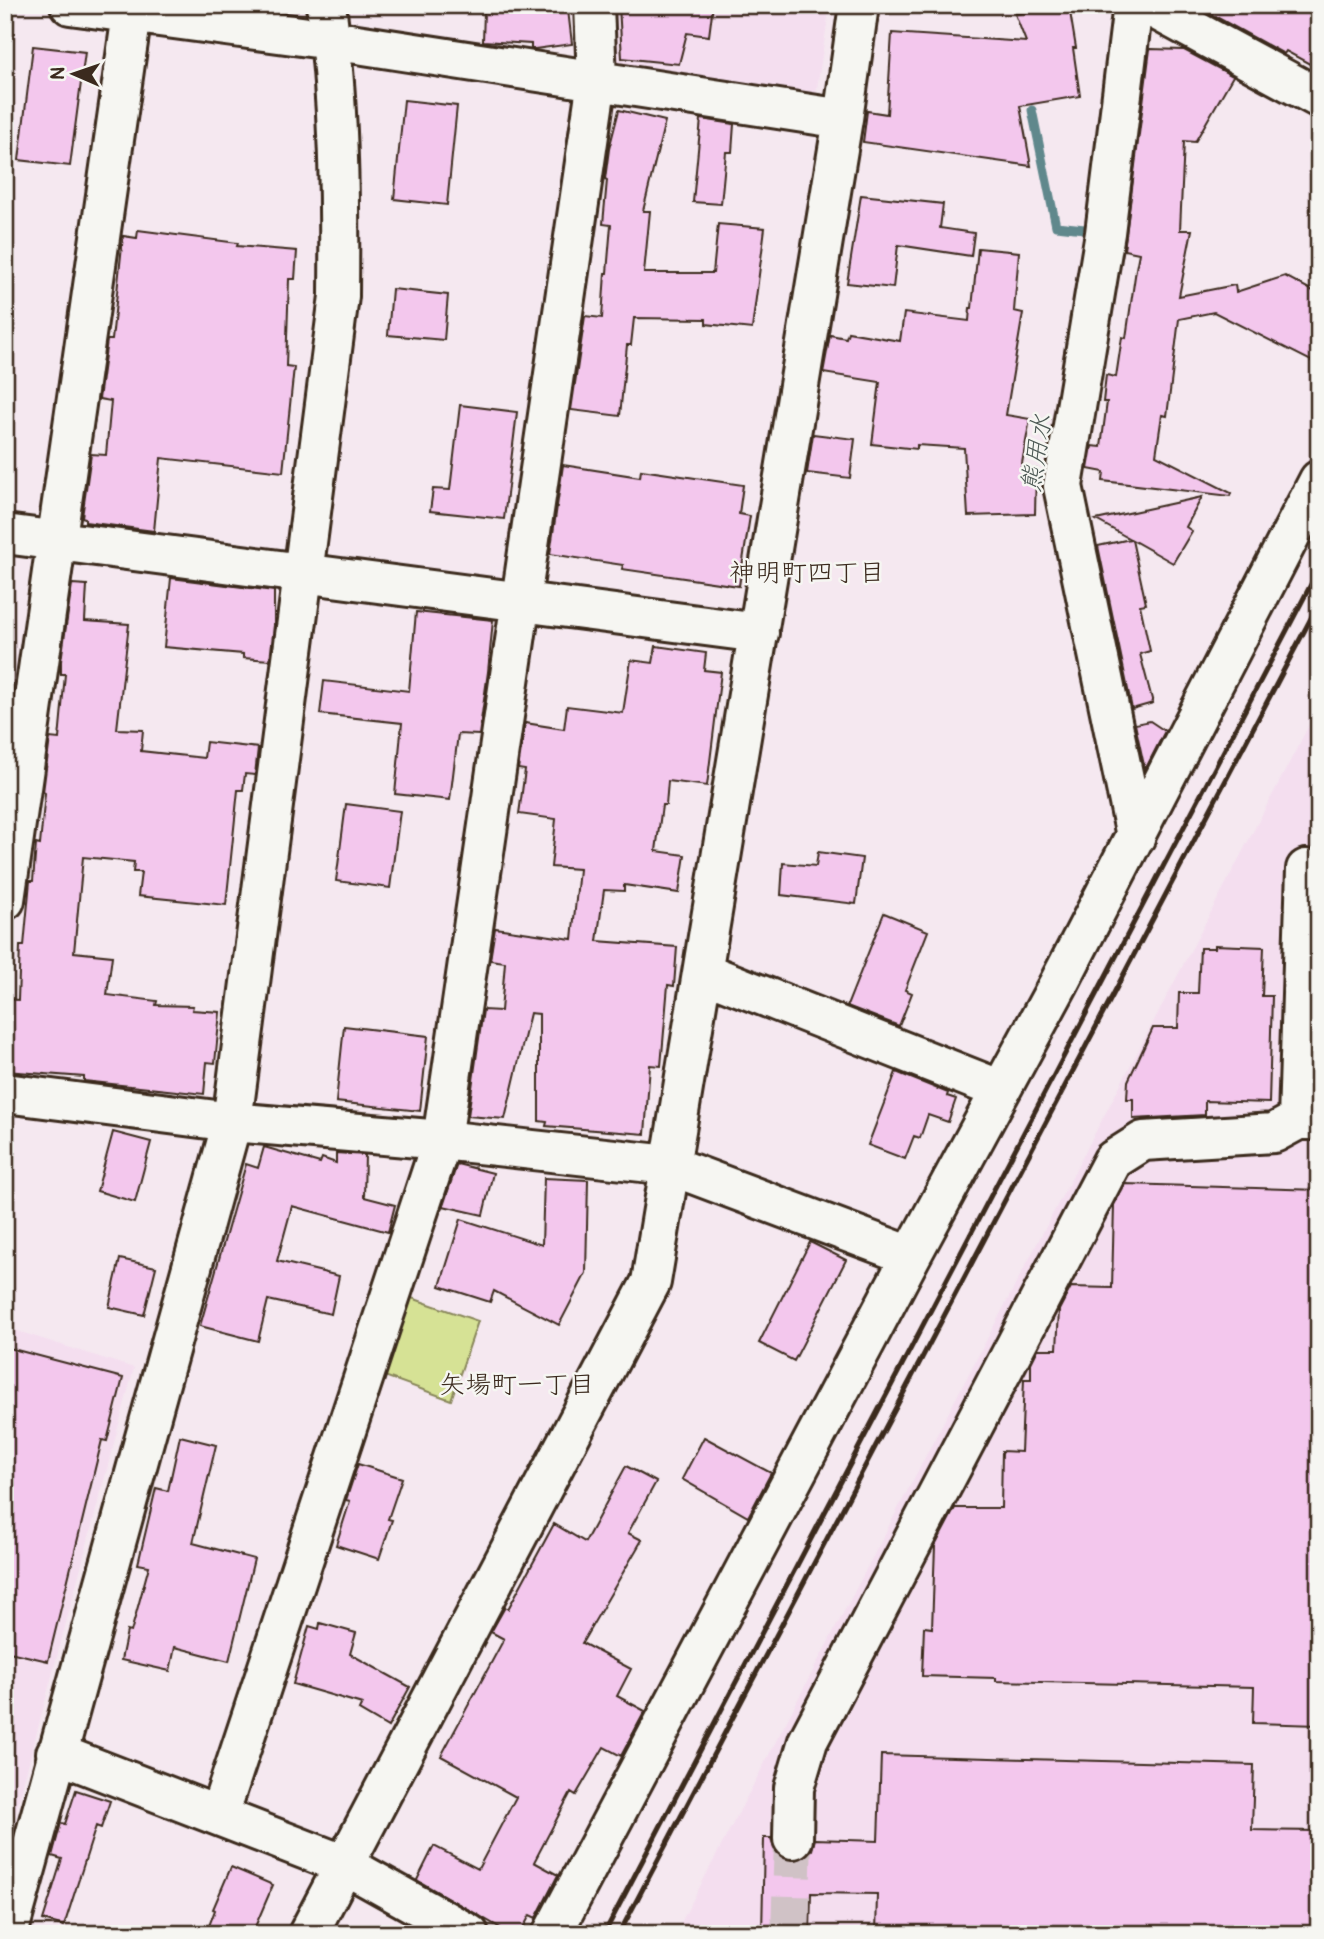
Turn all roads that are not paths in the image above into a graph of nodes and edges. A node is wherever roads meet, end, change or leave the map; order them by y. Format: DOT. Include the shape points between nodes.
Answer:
graph roads {
  1 [pos="70,5"];
  2 [pos="594,5"];
  3 [pos="859,5"];
  4 [pos="1133,5"];
  5 [pos="1147,5"];
  6 [pos="132,14"];
  7 [pos="329,23"];
  8 [pos="597,80"];
  9 [pos="1319,98"];
  10 [pos="843,119"];
  11 [pos="1319,480"];
  12 [pos="5,534"];
  13 [pos="56,540"];
  14 [pos="301,572"];
  15 [pos="519,601"];
  16 [pos="759,632"];
  17 [pos="1136,836"];
  18 [pos="1306,869"];
  19 [pos="5,900"];
  20 [pos="703,972"];
  21 [pos="1001,1090"];
  22 [pos="5,1093"];
  23 [pos="1309,1120"];
  24 [pos="232,1122"];
  25 [pos="442,1140"];
  26 [pos="669,1165"];
  27 [pos="911,1256"];
  28 [pos="57,1753"];
  29 [pos="219,1815"];
  30 [pos="793,1839"];
  31 [pos="345,1865"];
  32 [pos="8,1934"];
  33 [pos="308,1934"];
  34 [pos="469,1934"];
  35 [pos="552,1934"];
  1 -- 6 [label="street"];
  2 -- 8 [label="street"];
  3 -- 10 [label="street"];
  4 -- 17 [label="street" via="1105,233 1063,486"];
  5 -- 9 [label="street"];
  6 -- 7 [label="street"];
  6 -- 13 [label="street"];
  7 -- 8 [label="street"];
  7 -- 14 [label="street" via="340,186 339,296"];
  8 -- 10 [label="street"];
  8 -- 15 [label="street"];
  10 -- 16 [label="street"];
  11 -- 17 [label="street"];
  12 -- 13 [label="street"];
  13 -- 14 [label="street"];
  13 -- 19 [label="street"];
  14 -- 15 [label="street"];
  14 -- 24 [label="street"];
  15 -- 16 [label="street"];
  15 -- 25 [label="street"];
  16 -- 20 [label="street"];
  17 -- 21 [label="street"];
  18 -- 23 [label="street"];
  20 -- 21 [label="street"];
  20 -- 26 [label="street"];
  21 -- 27 [label="street"];
  22 -- 24 [label="street"];
  23 -- 30 [label="street" via="1274,1133 1143,1141 1113,1160 808,1741 794,1788"];
  24 -- 25 [label="street"];
  24 -- 28 [label="street"];
  25 -- 26 [label="street"];
  25 -- 29 [label="street"];
  26 -- 27 [label="street"];
  26 -- 31 [label="street" via="651,1282"];
  27 -- 35 [label="street"];
  28 -- 29 [label="street"];
  28 -- 32 [label="street"];
  29 -- 31 [label="street"];
  31 -- 33 [label="street"];
  31 -- 34 [label="street"];
}
